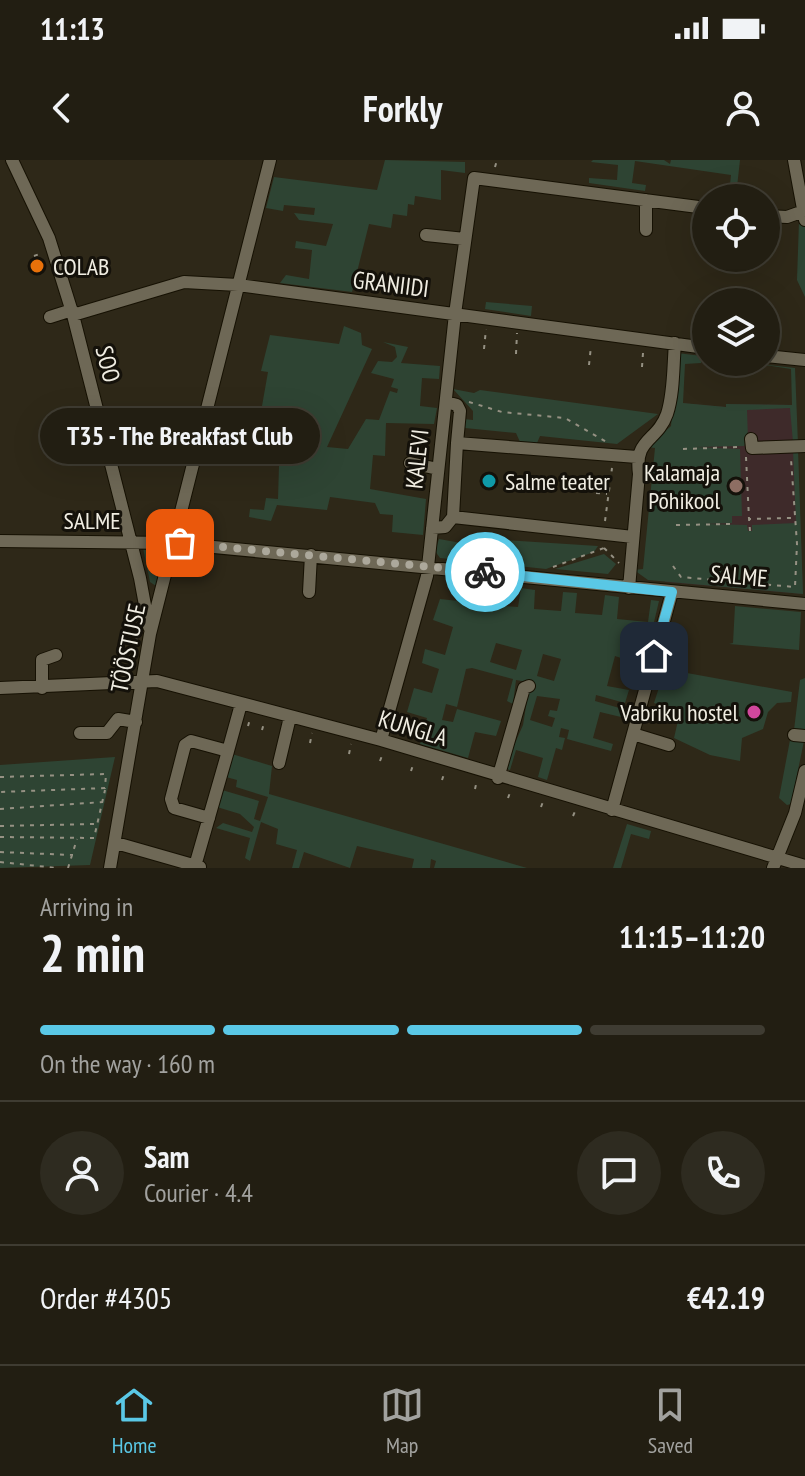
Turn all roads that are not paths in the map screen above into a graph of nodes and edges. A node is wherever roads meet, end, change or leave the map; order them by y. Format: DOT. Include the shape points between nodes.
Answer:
graph roads {
  1 [pos="12,160"];
  2 [pos="270,160"];
  3 [pos="794,160"];
  4 [pos="646,200"];
  5 [pos="692,206"];
  6 [pos="803,216"];
  7 [pos="780,217"];
  8 [pos="646,230"];
  9 [pos="426,235"];
  10 [pos="465,239"];
  11 [pos="238,285"];
  12 [pos="383,305"];
  13 [pos="72,313"];
  14 [pos="455,314"];
  15 [pos="50,317"];
  16 [pos="382,321"];
  17 [pos="675,343"];
  18 [pos="692,346"];
  19 [pos="780,357"];
  20 [pos="805,360"];
  21 [pos="446,402"];
  22 [pos="105,442"];
  23 [pos="457,443"];
  24 [pos="747,444"];
  25 [pos="805,446"];
  26 [pos="77,449"];
  27 [pos="637,457"];
  28 [pos="410,463"];
  29 [pos="438,474"];
  30 [pos="455,480"];
  31 [pos="453,517"];
  32 [pos="432,528"];
  33 [pos="633,537"];
  34 [pos="0,541"];
  35 [pos="131,542"];
  36 [pos="172,543"];
  37 [pos="311,555"];
  38 [pos="428,567"];
  39 [pos="140,578"];
  40 [pos="629,588"];
  41 [pos="162,591"];
  42 [pos="309,592"];
  43 [pos="672,592"];
  44 [pos="805,604"];
  45 [pos="150,634"];
  46 [pos="56,655"];
  47 [pos="141,683"];
  48 [pos="526,687"];
  49 [pos="0,688"];
  50 [pos="42,688"];
  51 [pos="241,704"];
  52 [pos="290,717"];
  53 [pos="136,722"];
  54 [pos="80,733"];
  55 [pos="633,734"];
  56 [pos="669,745"];
  57 [pos="382,746"];
  58 [pos="228,751"];
  59 [pos="279,763"];
  60 [pos="805,771"];
  61 [pos="498,778"];
  62 [pos="612,810"];
  63 [pos="209,818"];
  64 [pos="116,843"];
  65 [pos="774,863"];
  66 [pos="805,866"];
  67 [pos="199,867"];
  68 [pos="110,868"];
  1 -- 13 [label="street, SOO" via="49,238"];
  2 -- 11 [label="street, TÖÖSTUSE"];
  3 -- 6 [label="street"];
  4 -- 5 [label="street"];
  4 -- 8 [label="street"];
  4 -- 10 [label="street, KALEVI" via="474,178"];
  6 -- 7 [label="street"];
  9 -- 10 [label="street"];
  10 -- 14 [label="street, KALEVI"];
  11 -- 12 [label="street, GRANIIDI"];
  11 -- 13 [label="street, GRANIIDI" via="184,282"];
  11 -- 36 [label="street, TÖÖSTUSE"];
  12 -- 14 [label="street, GRANIIDI"];
  12 -- 16 [label="street"];
  13 -- 15 [label="street, GRANIIDI"];
  13 -- 22 [label="street, SOO"];
  14 -- 17 [label="street, GRANIIDI"];
  14 -- 21 [label="street, KALEVI"];
  17 -- 18 [label="street, GRANIIDI"];
  17 -- 27 [label="street" via="668,409 662,427 642,444"];
  19 -- 20 [label="street"];
  21 -- 23 [label="street" via="460,411"];
  21 -- 29 [label="street, KALEVI"];
  22 -- 26 [label="street"];
  22 -- 35 [label="street, SOO"];
  23 -- 27 [label="street"];
  23 -- 30 [label="street"];
  24 -- 25 [label="street"];
  27 -- 33 [label="street"];
  28 -- 29 [label="street"];
  29 -- 30 [label="street"];
  29 -- 32 [label="street, KALEVI"];
  30 -- 31 [label="street"];
  31 -- 32 [label="street" via="445,527"];
  31 -- 33 [label="street"];
  32 -- 38 [label="street, KALEVI"];
  33 -- 40 [label="street"];
  34 -- 35 [label="street, SALME"];
  35 -- 36 [label="street, SALME"];
  35 -- 39 [label="street, SOO"];
  36 -- 37 [label="street, SALME"];
  36 -- 41 [label="street, TÖÖSTUSE"];
  37 -- 38 [label="street, SALME"];
  37 -- 42 [label="street"];
  38 -- 40 [label="street, SALME"];
  38 -- 57 [label="street, KALEVI" via="398,659"];
  39 -- 41 [label="street" via="153,592"];
  39 -- 45 [label="street, SOO"];
  40 -- 43 [label="street, SALME"];
  41 -- 45 [label="street, TÖÖSTUSE"];
  43 -- 44 [label="street, SALME"];
  43 -- 55 [label="street"];
  45 -- 47 [label="street, TÖÖSTUSE"];
  46 -- 50 [label="street" via="42,660"];
  47 -- 50 [label="street, KUNGLA"];
  47 -- 51 [label="street, KUNGLA" via="157,681"];
  47 -- 53 [label="street, TÖÖSTUSE"];
  48 -- 61 [label="street"];
  49 -- 50 [label="street, KUNGLA"];
  51 -- 52 [label="street, KUNGLA"];
  51 -- 58 [label="street"];
  52 -- 57 [label="street, KUNGLA"];
  52 -- 59 [label="street"];
  53 -- 54 [label="street" via="118,719 107,733"];
  53 -- 64 [label="street, TÖÖSTUSE"];
  55 -- 56 [label="street"];
  55 -- 62 [label="street"];
  57 -- 61 [label="street, KUNGLA"];
  58 -- 63 [label="street"];
  58 -- 63 [label="street" via="191,741 185,745 171,799 174,808"];
  60 -- 65 [label="street"];
  61 -- 62 [label="street, KUNGLA"];
  62 -- 65 [label="street, KUNGLA"];
  63 -- 67 [label="street"];
  64 -- 67 [label="street"];
  64 -- 68 [label="street, TÖÖSTUSE"];
  65 -- 66 [label="street, KUNGLA"];
}
